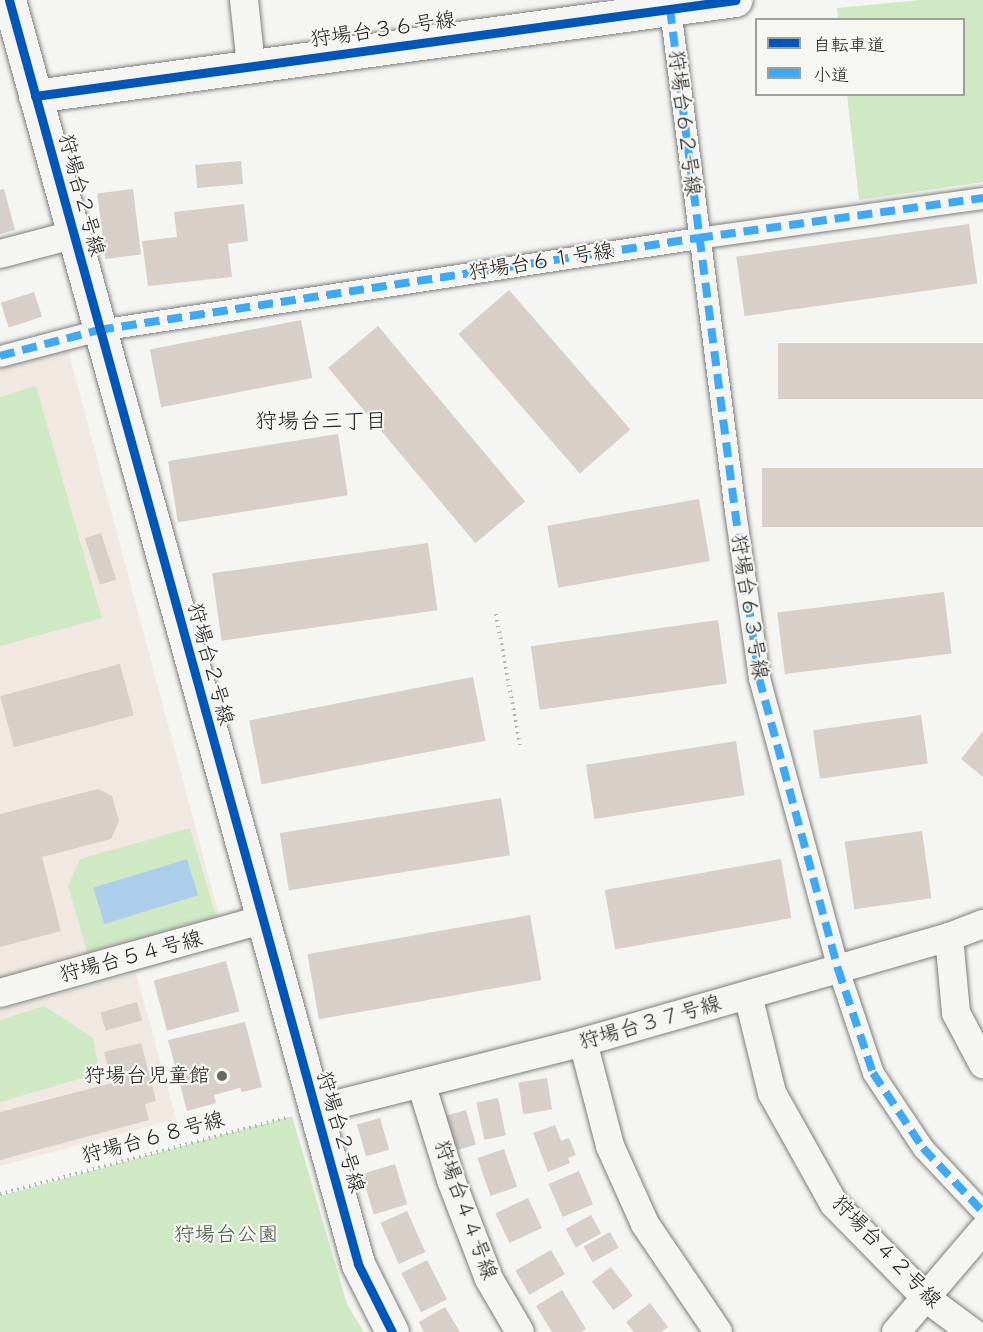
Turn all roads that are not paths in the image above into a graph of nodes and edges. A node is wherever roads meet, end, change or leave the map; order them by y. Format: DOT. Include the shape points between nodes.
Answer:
graph roads {
  1 [pos="9,0"];
  2 [pos="244,0"];
  3 [pos="735,0"];
  4 [pos="670,9"];
  5 [pos="251,66"];
  6 [pos="35,96"];
  7 [pos="983,198"];
  8 [pos="74,235"];
  9 [pos="698,238"];
  10 [pos="0,254"];
  11 [pos="99,330"];
  12 [pos="0,356"];
  13 [pos="262,920"];
  14 [pos="983,924"];
  15 [pos="949,937"];
  16 [pos="838,969"];
  17 [pos="0,993"];
  18 [pos="748,995"];
  19 [pos="583,1042"];
  20 [pos="983,1064"];
  21 [pos="421,1083"];
  22 [pos="315,1110"];
  23 [pos="983,1212"];
  24 [pos="983,1230"];
  25 [pos="926,1298"];
  26 [pos="392,1332"];
  27 [pos="520,1332"];
  28 [pos="718,1332"];
  29 [pos="896,1332"];
  30 [pos="972,1332"];
  1 -- 6 [label="street, 狩場台２号線"];
  2 -- 5 [label="street"];
  3 -- 4 [label="street, 狩場台３６号線"];
  4 -- 5 [label="street, 狩場台３６号線"];
  4 -- 9 [label="street, 狩場台６２号線"];
  5 -- 6 [label="street, 狩場台３６号線"];
  6 -- 8 [label="street, 狩場台２号線"];
  7 -- 9 [label="street, 狩場台６１号線"];
  8 -- 10 [label="street"];
  8 -- 11 [label="street, 狩場台２号線"];
  9 -- 11 [label="street, 狩場台６１号線"];
  9 -- 16 [label="street, 狩場台６３号線" via="759,678"];
  11 -- 12 [label="street, 狩場台６１号線"];
  11 -- 13 [label="street, 狩場台２号線"];
  13 -- 17 [label="street, 狩場台５４号線"];
  13 -- 22 [label="street, 狩場台２号線"];
  14 -- 15 [label="street, 狩場台３７号線"];
  15 -- 16 [label="street, 狩場台３７号線"];
  15 -- 20 [label="street" via="956,1013"];
  16 -- 18 [label="street, 狩場台３７号線"];
  16 -- 23 [label="street, 狩場台６３号線" via="873,1073 923,1148"];
  18 -- 19 [label="street, 狩場台３７号線"];
  18 -- 25 [label="street, 狩場台４２号線" via="772,1093 834,1204"];
  19 -- 21 [label="street, 狩場台３７号線"];
  19 -- 28 [label="street" via="610,1146 645,1224"];
  21 -- 22 [label="street, 狩場台３７号線"];
  21 -- 27 [label="street, 狩場台４４号線" via="451,1180 489,1279"];
  22 -- 26 [label="street, 狩場台２号線" via="358,1264"];
  24 -- 25 [label="street"];
  25 -- 29 [label="street"];
  25 -- 30 [label="street, 狩場台４２号線"];
}
